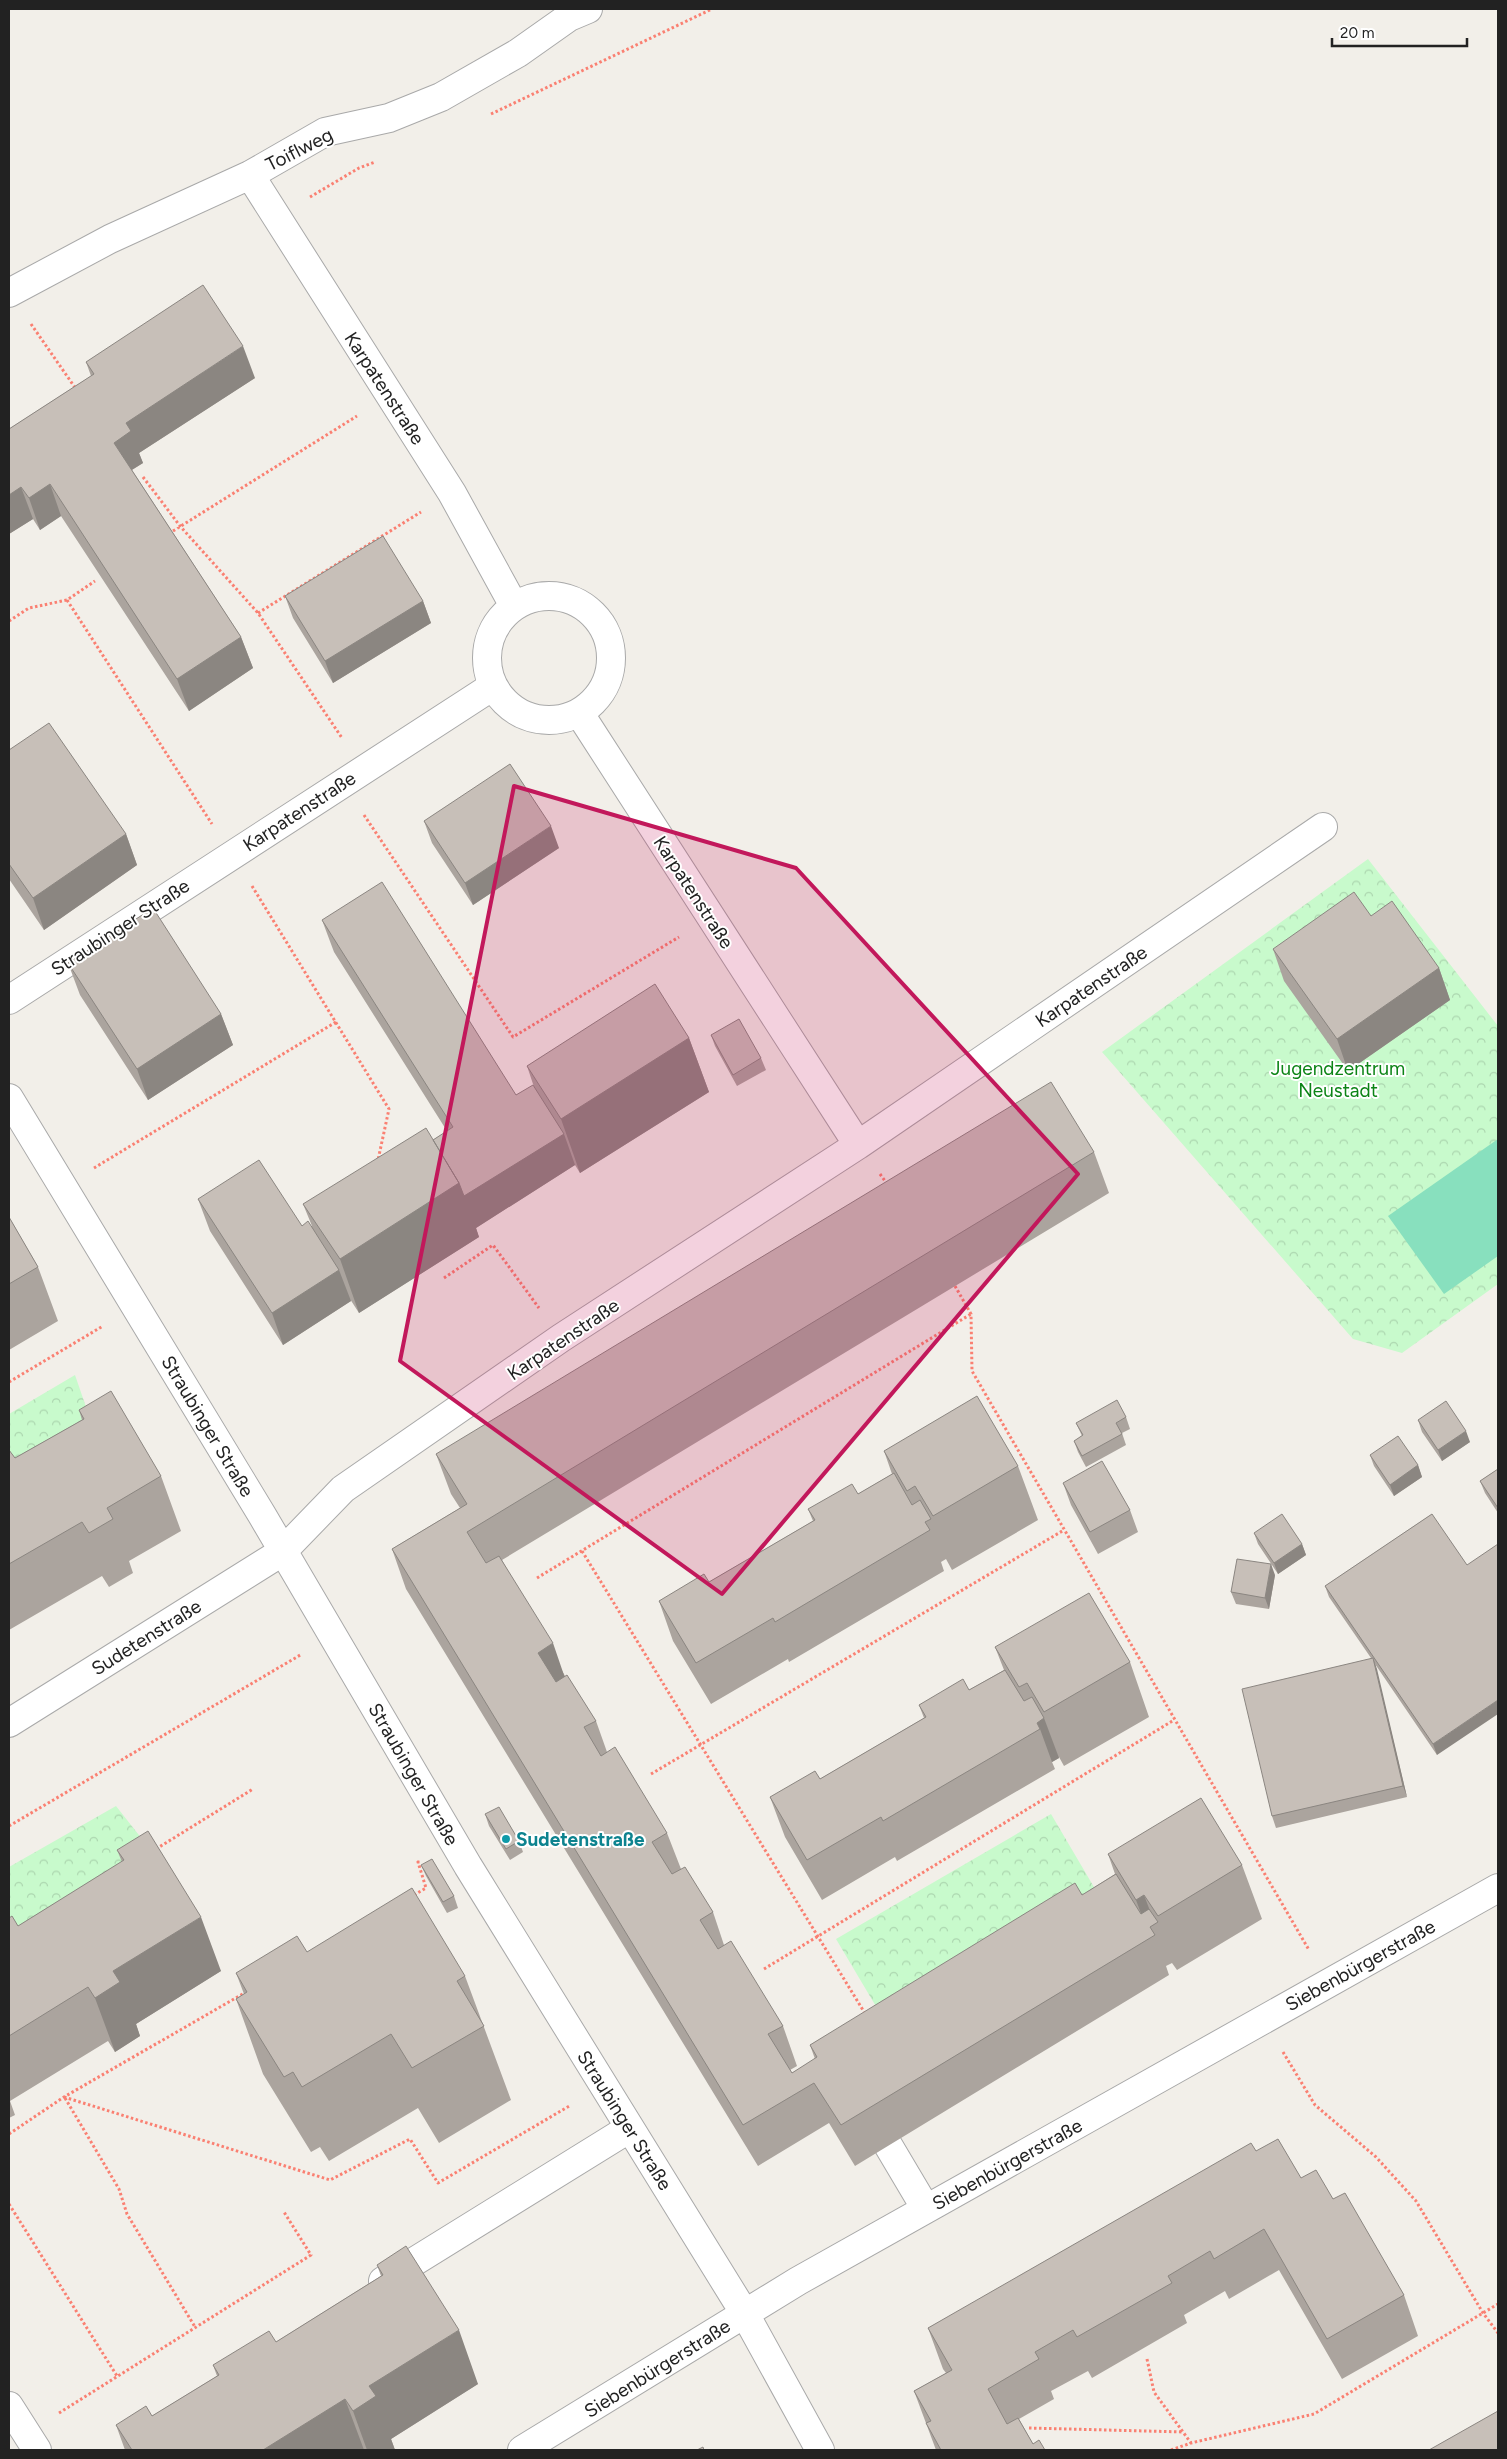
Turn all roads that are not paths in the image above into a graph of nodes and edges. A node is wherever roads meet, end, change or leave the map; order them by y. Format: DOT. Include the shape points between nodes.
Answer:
graph roads {
  1 [pos="588,9"];
  2 [pos="250,175"];
  3 [pos="9,292"];
  4 [pos="514,606"];
  5 [pos="492,686"];
  6 [pos="580,714"];
  7 [pos="1324,827"];
  8 [pos="232,855"];
  9 [pos="9,1000"];
  10 [pos="9,1098"];
  11 [pos="858,1145"];
  12 [pos="282,1552"];
  13 [pos="9,1723"];
  14 [pos="1498,1888"];
  15 [pos="630,2128"];
  16 [pos="888,2146"];
  17 [pos="926,2210"];
  18 [pos="360,2296"];
  19 [pos="745,2314"];
  20 [pos="9,2406"];
  21 [pos="32,2442"];
  22 [pos="522,2450"];
  23 [pos="820,2450"];
  1 -- 2 [label="street, Toiflweg" via="569,17 518,53 441,97 389,118 325,132"];
  2 -- 3 [label="street, Toiflweg" via="110,239"];
  2 -- 4 [label="street, Karpatenstraße" via="452,493"];
  4 -- 5 [label="street" via="494,626 486,657"];
  4 -- 6 [label="street" via="543,596 576,602 602,623 612,659 602,694"];
  5 -- 6 [label="street" via="514,711 544,722"];
  5 -- 8 [label="street, Karpatenstraße"];
  6 -- 11 [label="street, Karpatenstraße"];
  7 -- 11 [label="street, Karpatenstraße"];
  8 -- 9 [label="street, Straubinger Straße"];
  10 -- 12 [label="street, Straubinger Straße"];
  11 -- 12 [label="street, Karpatenstraße" via="561,1338 343,1489"];
  12 -- 13 [label="street, Sudetenstraße"];
  12 -- 15 [label="street, Straubinger Straße" via="468,1866"];
  14 -- 17 [label="street, Siebenbürgerstraße"];
  15 -- 18 [label="street"];
  15 -- 19 [label="street, Straubinger Straße"];
  16 -- 17 [label="street"];
  17 -- 19 [label="street, Siebenbürgerstraße"];
  19 -- 22 [label="street, Siebenbürgerstraße"];
  19 -- 23 [label="street, Straubinger Straße"];
  20 -- 21 [label="street"];
}
